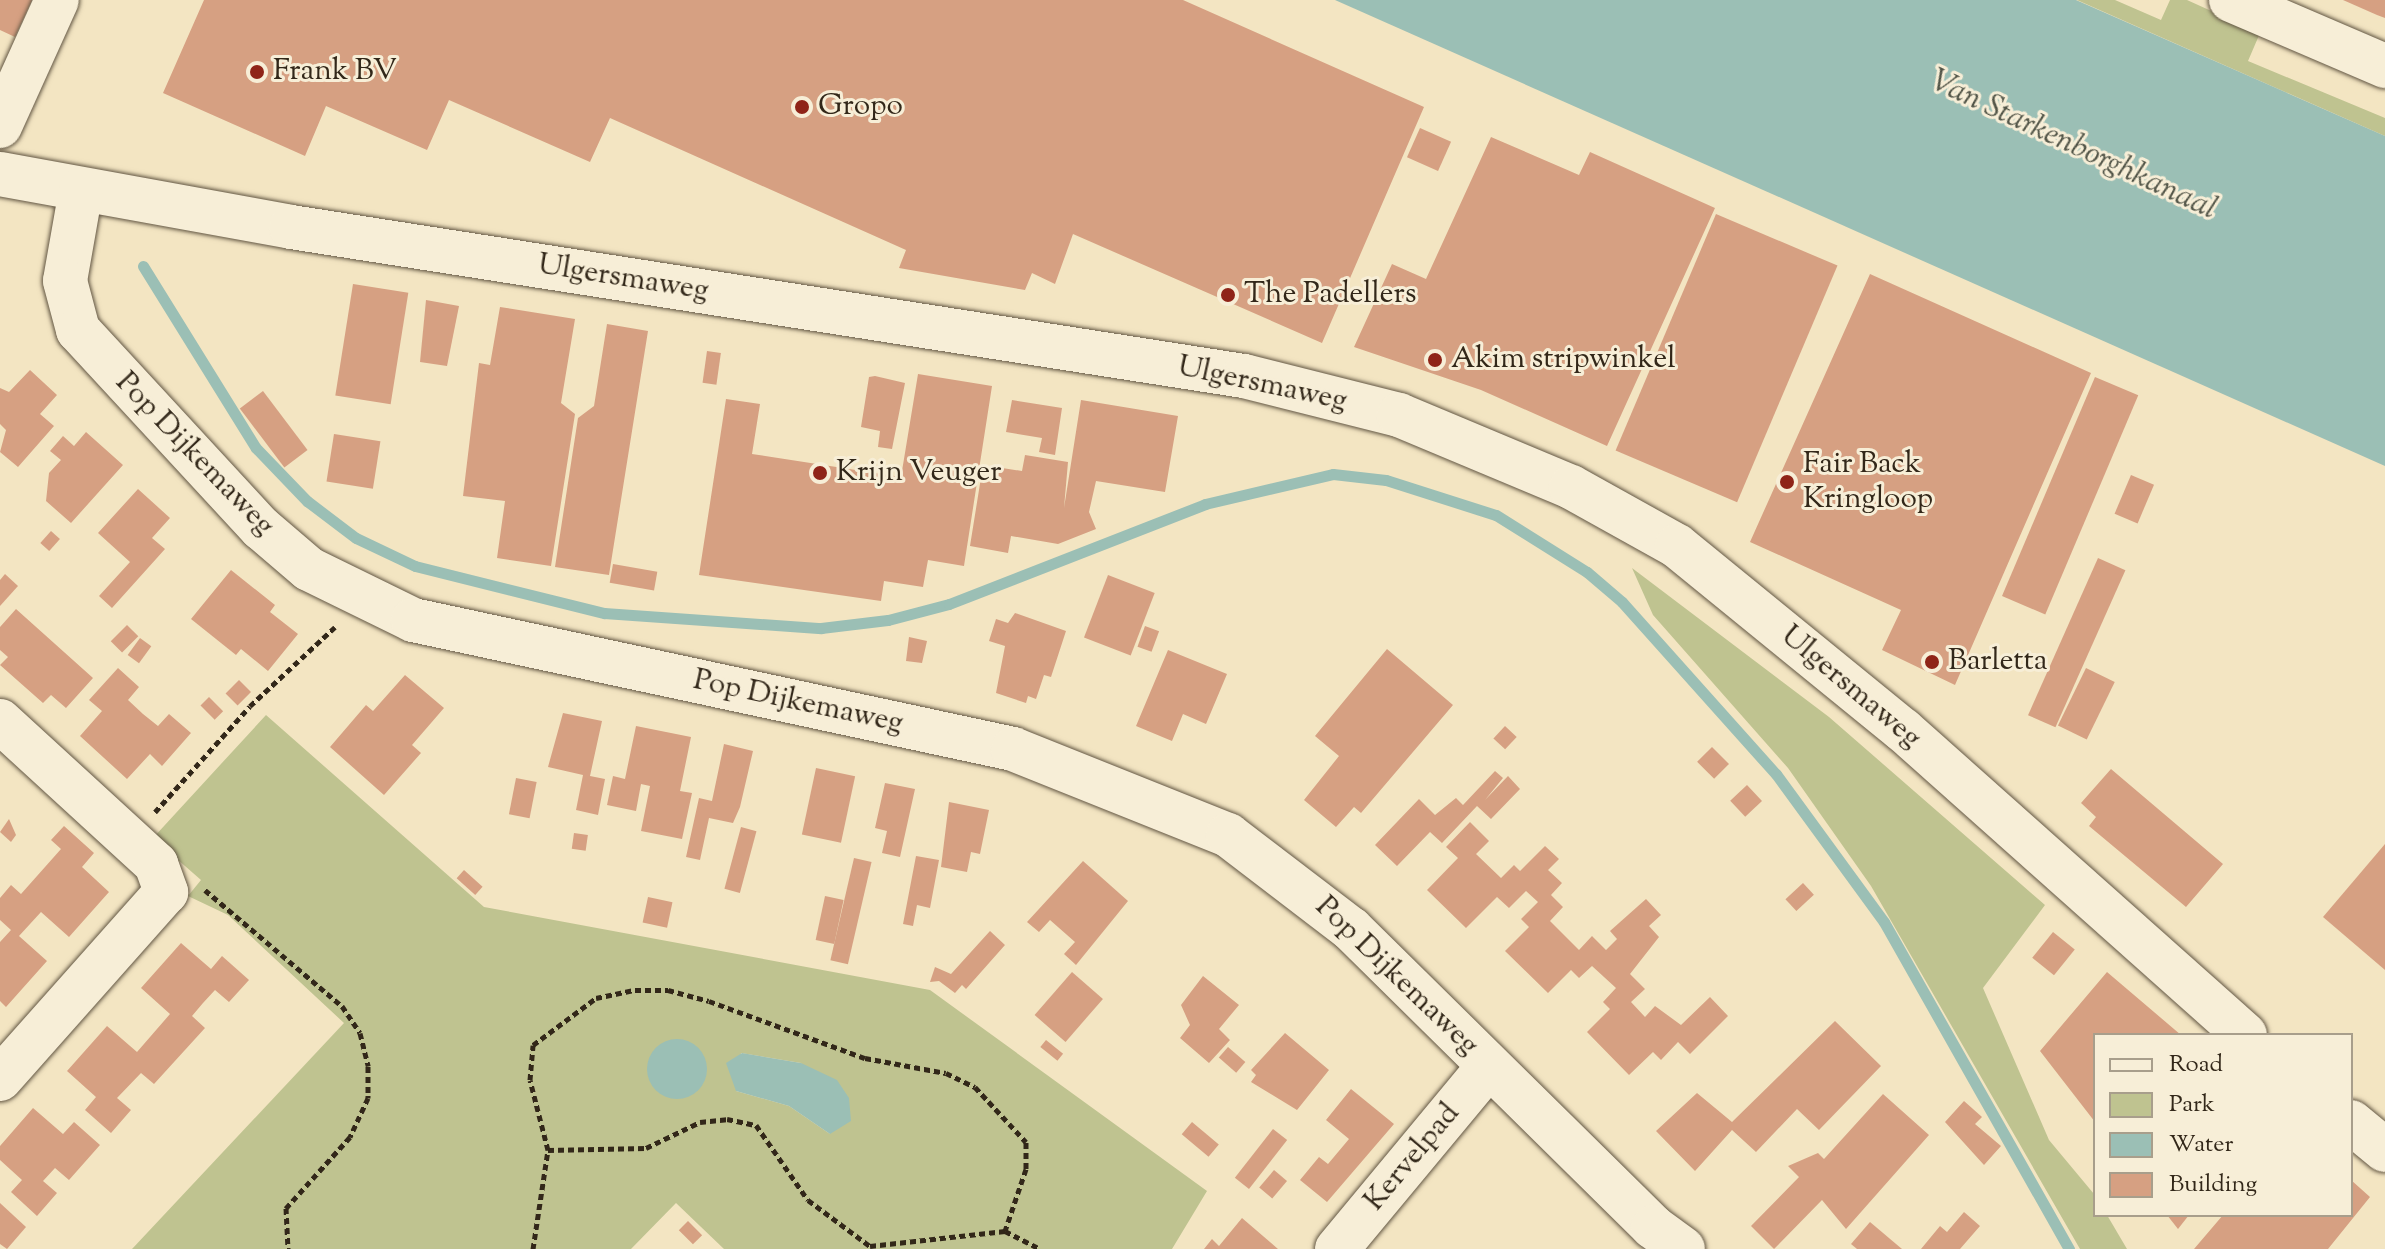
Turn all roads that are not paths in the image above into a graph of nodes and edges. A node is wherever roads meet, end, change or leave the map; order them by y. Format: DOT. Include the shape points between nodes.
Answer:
graph roads {
  1 [pos="57,0"];
  2 [pos="2231,0"];
  3 [pos="2385,66"];
  4 [pos="0,126"];
  5 [pos="0,174"];
  6 [pos="81,190"];
  7 [pos="0,721"];
  8 [pos="2243,1033"];
  9 [pos="1489,1066"];
  10 [pos="0,1079"];
  11 [pos="2353,1124"];
  12 [pos="2385,1150"];
  13 [pos="1337,1249"];
  14 [pos="1683,1249"];
  1 -- 4 [label="street"];
  2 -- 3 [label="street"];
  5 -- 6 [label="street"];
  6 -- 8 [label="street, Ulgersmaweg" via="1244,376 1399,415 1571,487 1677,546 1903,730"];
  6 -- 9 [label="street, Pop Dijkemaweg" via="65,281 78,330 261,528 309,569 413,620 1013,749 1157,801 1228,835 1293,879"];
  7 -- 10 [label="street" via="165,876 159,905"];
  9 -- 13 [label="street, Kervelpad"];
  9 -- 14 [label="street, Pop Dijkemaweg" via="1653,1227"];
  11 -- 12 [label="street"];
}
